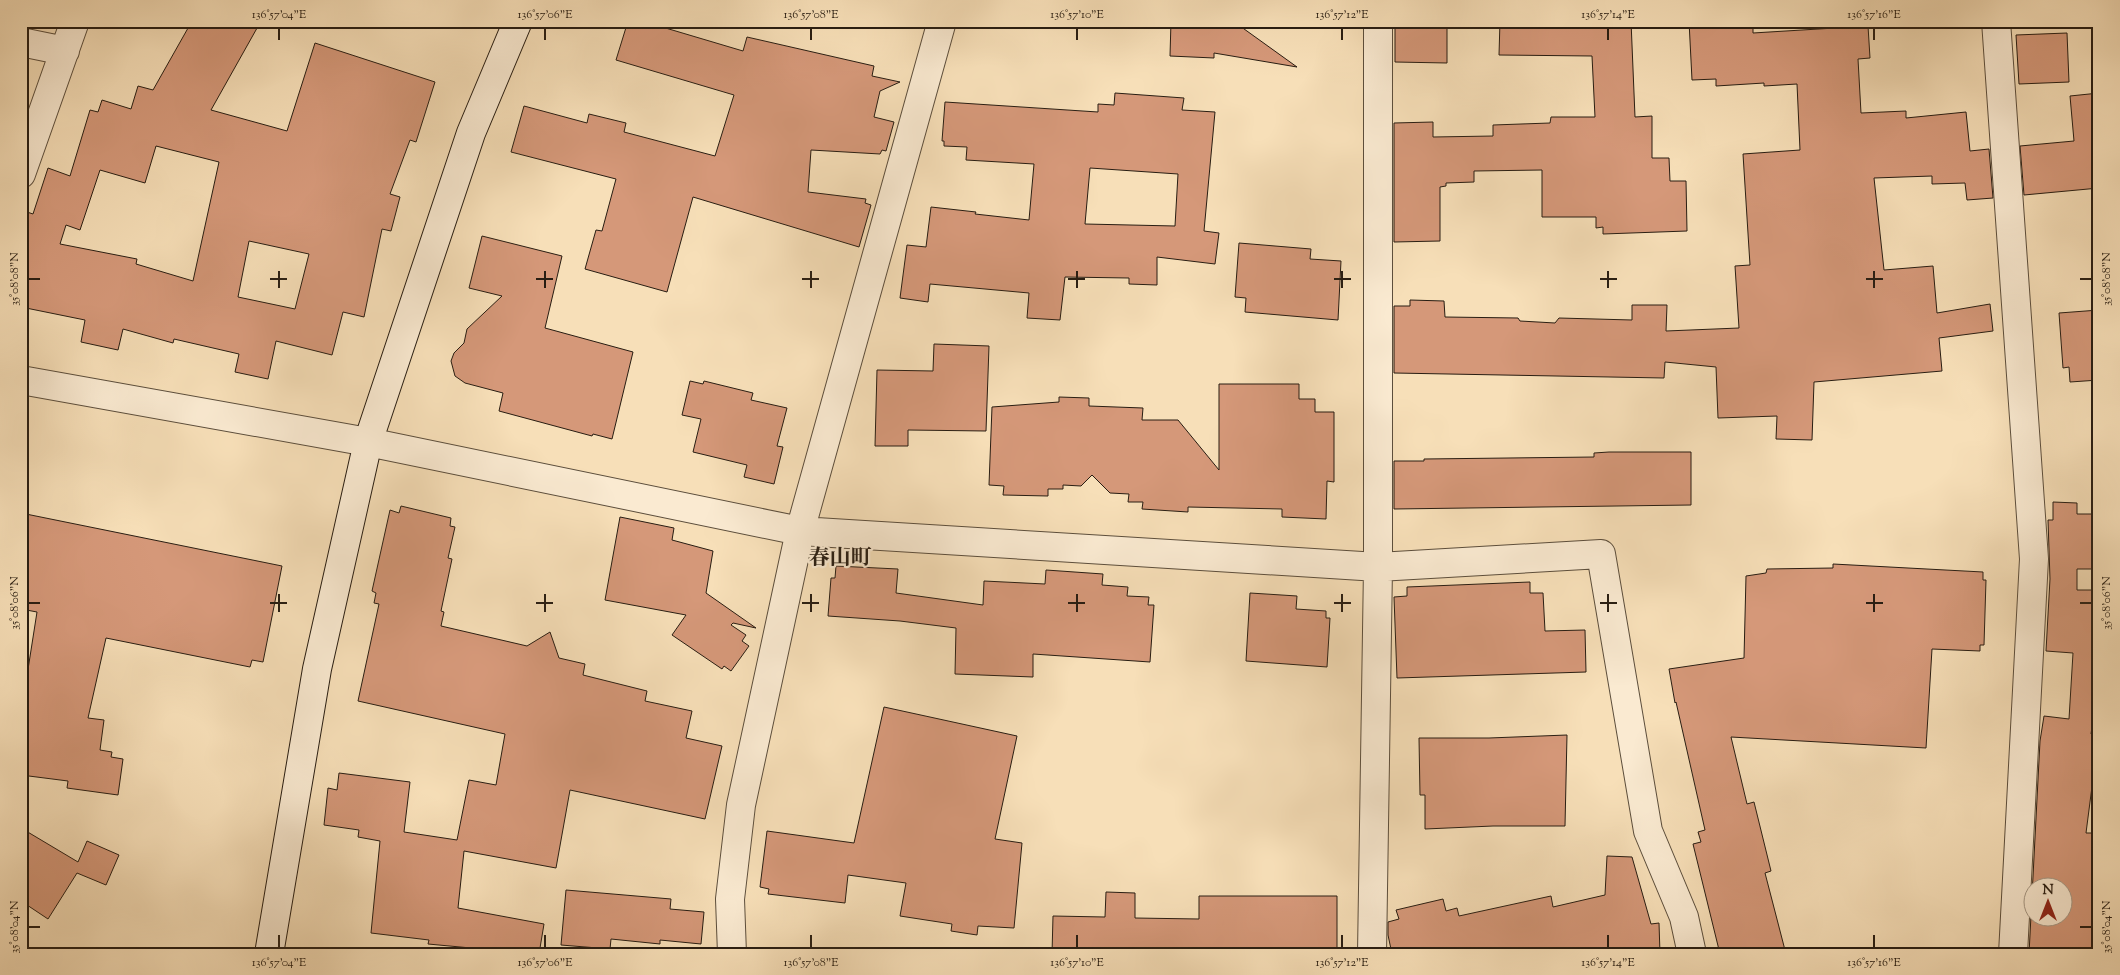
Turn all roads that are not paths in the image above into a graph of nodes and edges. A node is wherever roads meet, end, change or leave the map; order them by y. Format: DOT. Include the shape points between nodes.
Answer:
graph roads {
  1 [pos="75,21"];
  2 [pos="518,21"];
  3 [pos="942,21"];
  4 [pos="1378,21"];
  5 [pos="1996,21"];
  6 [pos="21,42"];
  7 [pos="65,51"];
  8 [pos="21,174"];
  9 [pos="21,380"];
  10 [pos="368,442"];
  11 [pos="800,531"];
  12 [pos="1378,567"];
  13 [pos="269,954"];
  14 [pos="732,954"];
  15 [pos="1372,954"];
  16 [pos="1692,954"];
  17 [pos="2014,954"];
  1 -- 7 [label="street"];
  2 -- 10 [label="street" via="471,133"];
  3 -- 11 [label="street"];
  4 -- 12 [label="street"];
  5 -- 17 [label="street" via="2034,559"];
  6 -- 7 [label="street"];
  7 -- 8 [label="street"];
  9 -- 10 [label="street"];
  10 -- 11 [label="street"];
  10 -- 13 [label="street" via="317,670"];
  11 -- 12 [label="street"];
  11 -- 14 [label="street" via="741,805 730,899"];
  12 -- 15 [label="street"];
  12 -- 16 [label="street" via="1601,554 1648,832 1684,916"];
}
